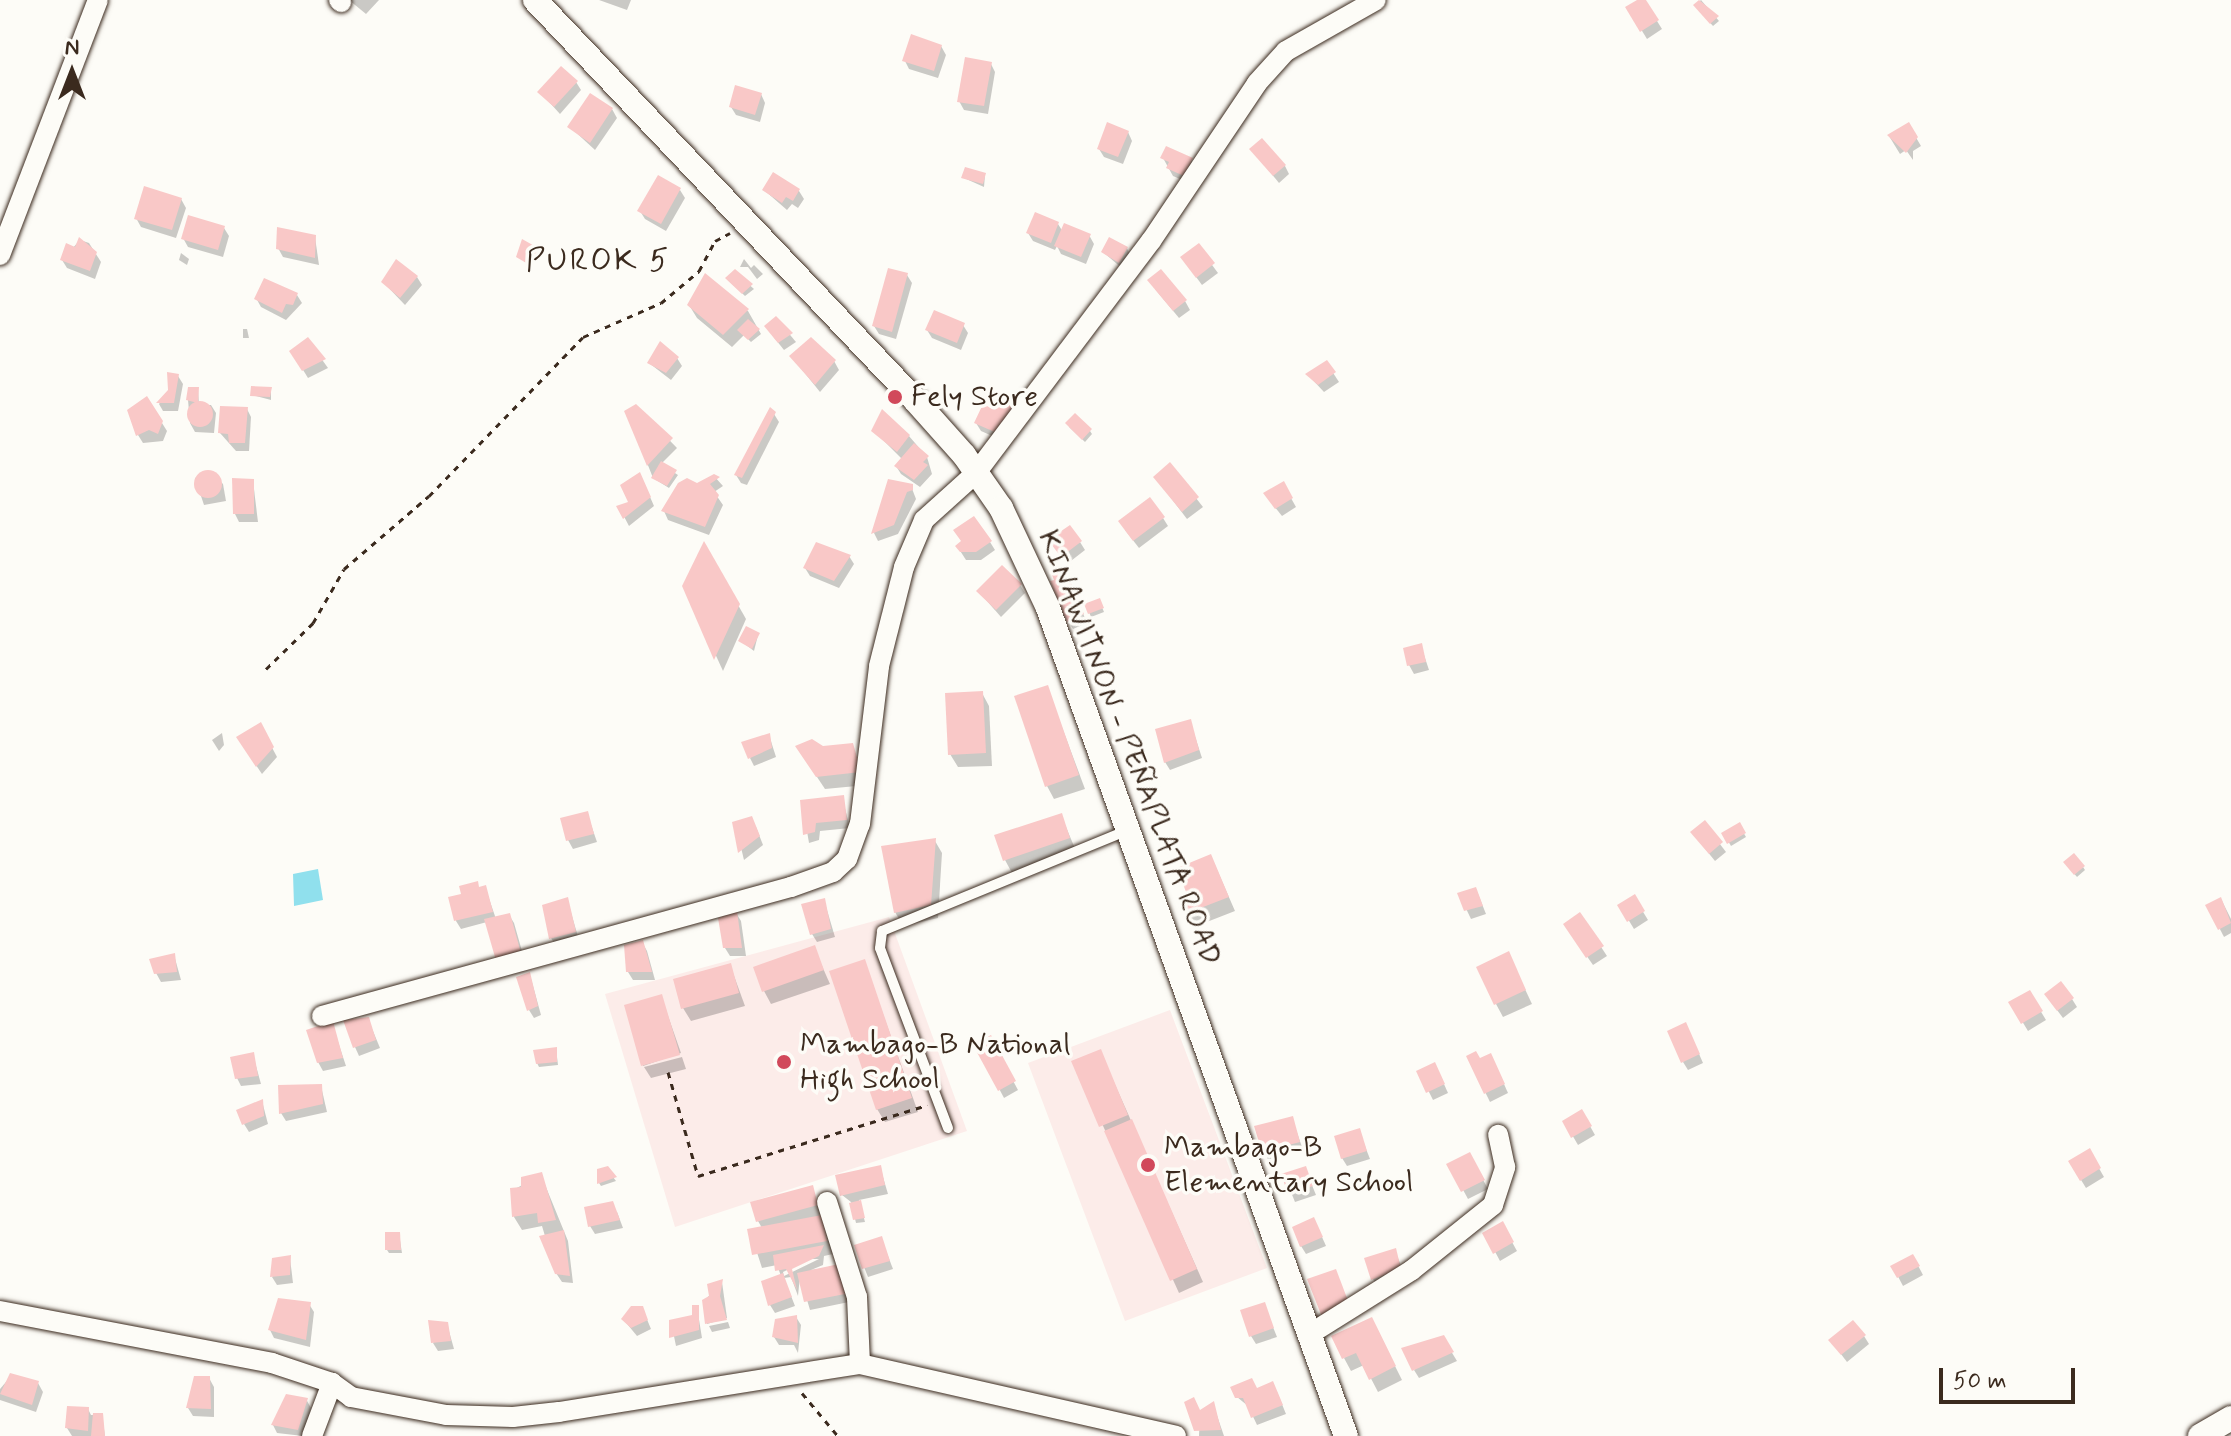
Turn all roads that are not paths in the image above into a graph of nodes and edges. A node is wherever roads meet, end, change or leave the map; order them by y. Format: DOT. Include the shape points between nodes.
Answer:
graph roads {
  1 [pos="98,0"];
  2 [pos="535,0"];
  3 [pos="1376,0"];
  4 [pos="5,221"];
  5 [pos="0,255"];
  6 [pos="976,473"];
  7 [pos="1129,829"];
  8 [pos="322,1016"];
  9 [pos="948,1128"];
  10 [pos="1498,1135"];
  11 [pos="827,1202"];
  12 [pos="0,1311"];
  13 [pos="1310,1334"];
  14 [pos="860,1364"];
  15 [pos="332,1383"];
  16 [pos="2231,1418"];
  17 [pos="1341,1434"];
  18 [pos="312,1436"];
  19 [pos="1176,1436"];
  20 [pos="2200,1436"];
  1 -- 4 [label="street"];
  2 -- 6 [label="street, KINAWITNON - PEÑAPLATA ROAD"];
  3 -- 6 [label="street" via="1286,51 1257,83 1151,241"];
  4 -- 5 [label="street"];
  6 -- 7 [label="street, KINAWITNON - PEÑAPLATA ROAD" via="1024,551"];
  6 -- 8 [label="street" via="924,520 904,567 870,721 856,845 833,872"];
  7 -- 9 [label="lane" via="882,931 880,948"];
  7 -- 13 [label="street, KINAWITNON - PEÑAPLATA ROAD"];
  10 -- 13 [label="street" via="1505,1167 1493,1205 1412,1270"];
  11 -- 14 [label="street" via="857,1297"];
  12 -- 15 [label="street" via="272,1363"];
  13 -- 17 [label="street, KINAWITNON - PEÑAPLATA ROAD"];
  14 -- 15 [label="street" via="513,1417 392,1408 351,1397"];
  14 -- 19 [label="street"];
  15 -- 18 [label="street"];
  16 -- 20 [label="street"];
}
